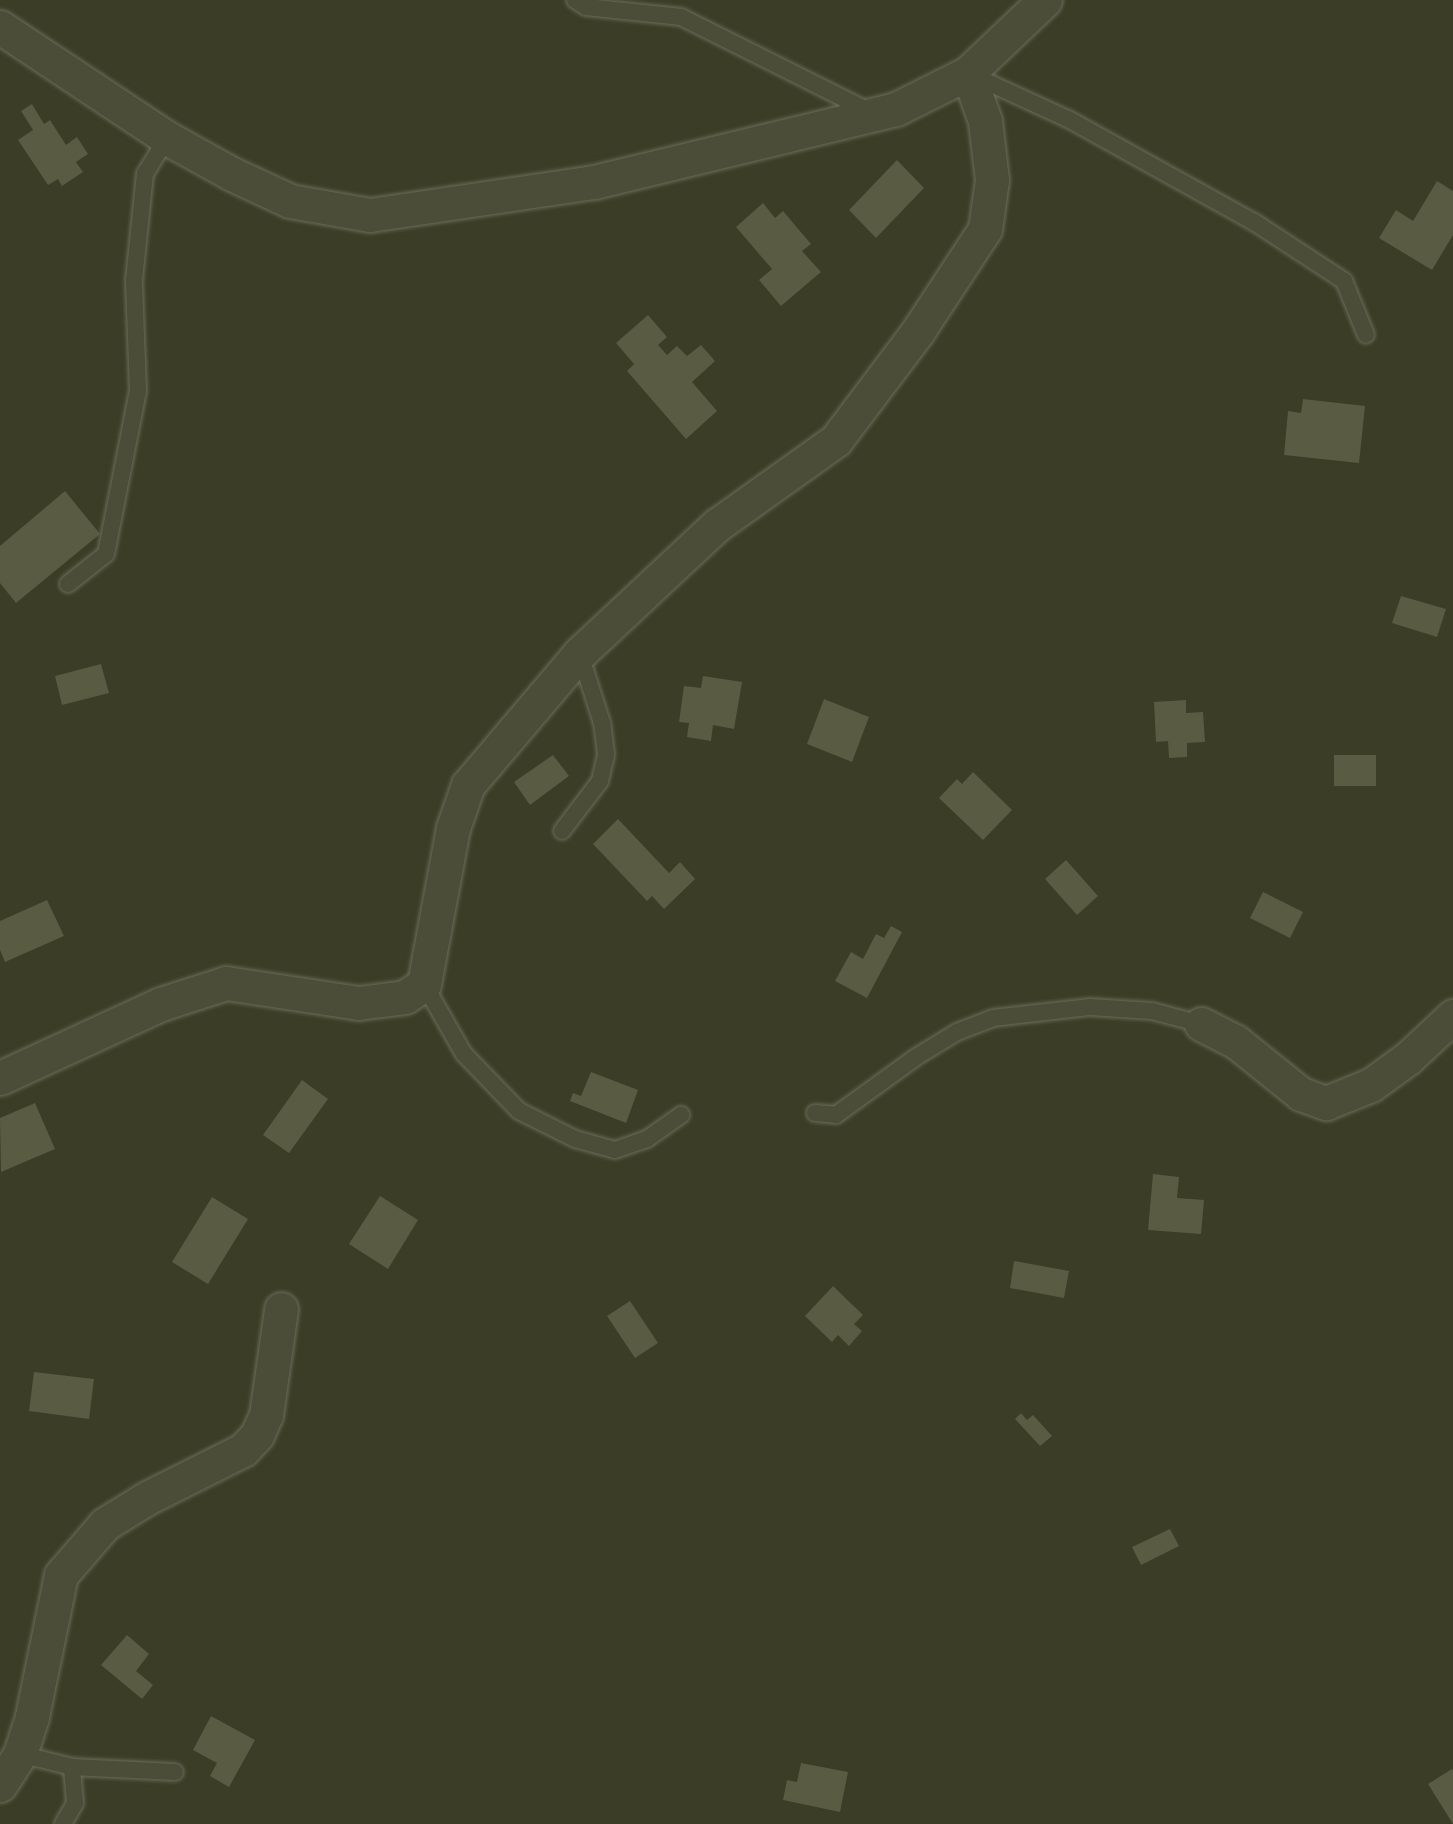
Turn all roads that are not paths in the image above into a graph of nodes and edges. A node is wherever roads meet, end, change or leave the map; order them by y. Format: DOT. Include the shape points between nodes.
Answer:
graph roads {
  1 [pos="575,0"];
  2 [pos="1045,0"];
  3 [pos="0,27"];
  4 [pos="968,73"];
  5 [pos="875,114"];
  6 [pos="167,138"];
  7 [pos="1366,335"];
  8 [pos="68,584"];
  9 [pos="580,653"];
  10 [pos="562,831"];
  11 [pos="424,984"];
  12 [pos="1453,1016"];
  13 [pos="1201,1024"];
  14 [pos="0,1078"];
  15 [pos="815,1113"];
  16 [pos="681,1115"];
  17 [pos="281,1309"];
  18 [pos="20,1755"];
  19 [pos="72,1767"];
  20 [pos="175,1772"];
  21 [pos="0,1785"];
  22 [pos="63,1824"];
  1 -- 5 [label="lane" via="586,7 681,17"];
  2 -- 4 [label="street"];
  3 -- 6 [label="street"];
  4 -- 5 [label="street" via="896,109"];
  4 -- 7 [label="lane" via="1068,120 1219,203 1344,281"];
  4 -- 9 [label="street" via="985,121 991,168 985,229 925,320 836,440 717,525"];
  5 -- 6 [label="street" via="594,182 370,215 290,201"];
  6 -- 8 [label="lane" via="145,174 134,280 138,391 106,554"];
  9 -- 10 [label="lane" via="602,723 606,754 600,781"];
  9 -- 11 [label="street" via="468,785 453,828"];
  11 -- 14 [label="street" via="405,997 358,1003 226,983 161,1004"];
  11 -- 16 [label="lane" via="464,1054 519,1111 575,1139 615,1150 647,1139"];
  12 -- 13 [label="street" via="1371,1085 1326,1103 1301,1094 1235,1041"];
  13 -- 15 [label="lane" via="1152,1011 1090,1007 993,1018 926,1051 836,1115"];
  17 -- 18 [label="street" via="266,1415 257,1435 243,1450 105,1524 61,1575"];
  18 -- 19 [label="lane"];
  18 -- 21 [label="street"];
  19 -- 20 [label="lane"];
  19 -- 22 [label="lane" via="75,1803"];
}
